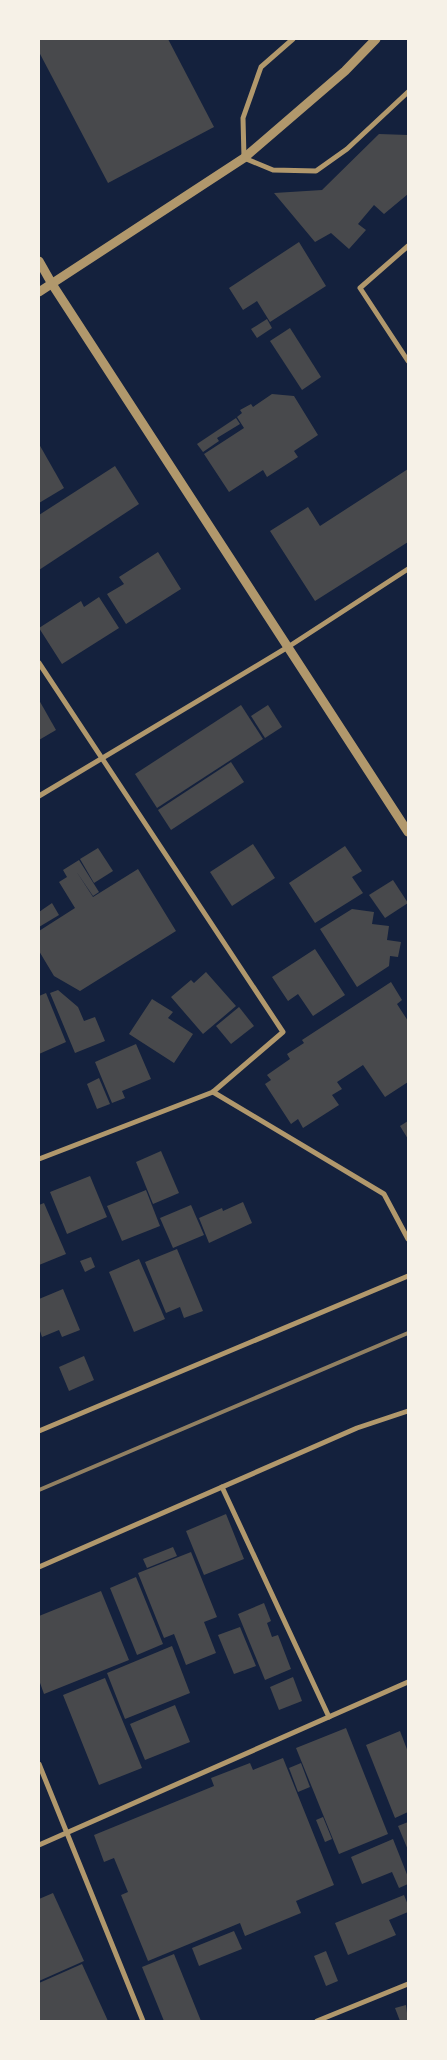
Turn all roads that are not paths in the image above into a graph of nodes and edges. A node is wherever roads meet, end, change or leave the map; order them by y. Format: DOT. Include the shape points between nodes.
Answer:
graph roads {
  1 [pos="293,39"];
  2 [pos="376,39"];
  3 [pos="408,92"];
  4 [pos="244,158"];
  5 [pos="408,246"];
  6 [pos="39,261"];
  7 [pos="52,284"];
  8 [pos="39,292"];
  9 [pos="408,361"];
  10 [pos="408,569"];
  11 [pos="288,647"];
  12 [pos="39,663"];
  13 [pos="102,759"];
  14 [pos="39,796"];
  15 [pos="408,832"];
  16 [pos="213,1092"];
  17 [pos="39,1159"];
  18 [pos="408,1239"];
  19 [pos="408,1276"];
  20 [pos="408,1411"];
  21 [pos="39,1431"];
  22 [pos="222,1487"];
  23 [pos="39,1567"];
  24 [pos="408,1682"];
  25 [pos="328,1717"];
  26 [pos="39,1764"];
  27 [pos="67,1832"];
  28 [pos="39,1845"];
  29 [pos="408,1984"];
  30 [pos="143,2021"];
  31 [pos="316,2021"];
  1 -- 4 [label="street" via="261,67 243,118"];
  2 -- 4 [label="street" via="312,101"];
  3 -- 4 [label="street" via="347,149 316,171 273,170"];
  4 -- 7 [label="street"];
  5 -- 9 [label="street" via="360,288"];
  6 -- 7 [label="street"];
  7 -- 8 [label="street"];
  7 -- 11 [label="street"];
  10 -- 11 [label="street"];
  11 -- 13 [label="street"];
  11 -- 15 [label="street"];
  12 -- 13 [label="street"];
  13 -- 14 [label="street"];
  13 -- 16 [label="street" via="283,1032"];
  16 -- 17 [label="street"];
  16 -- 18 [label="street" via="384,1194"];
  19 -- 21 [label="street"];
  20 -- 22 [label="street" via="357,1428"];
  22 -- 23 [label="street"];
  22 -- 25 [label="street"];
  24 -- 25 [label="street"];
  25 -- 27 [label="street"];
  26 -- 27 [label="street"];
  27 -- 28 [label="street"];
  27 -- 30 [label="street"];
  29 -- 31 [label="street"];
}
